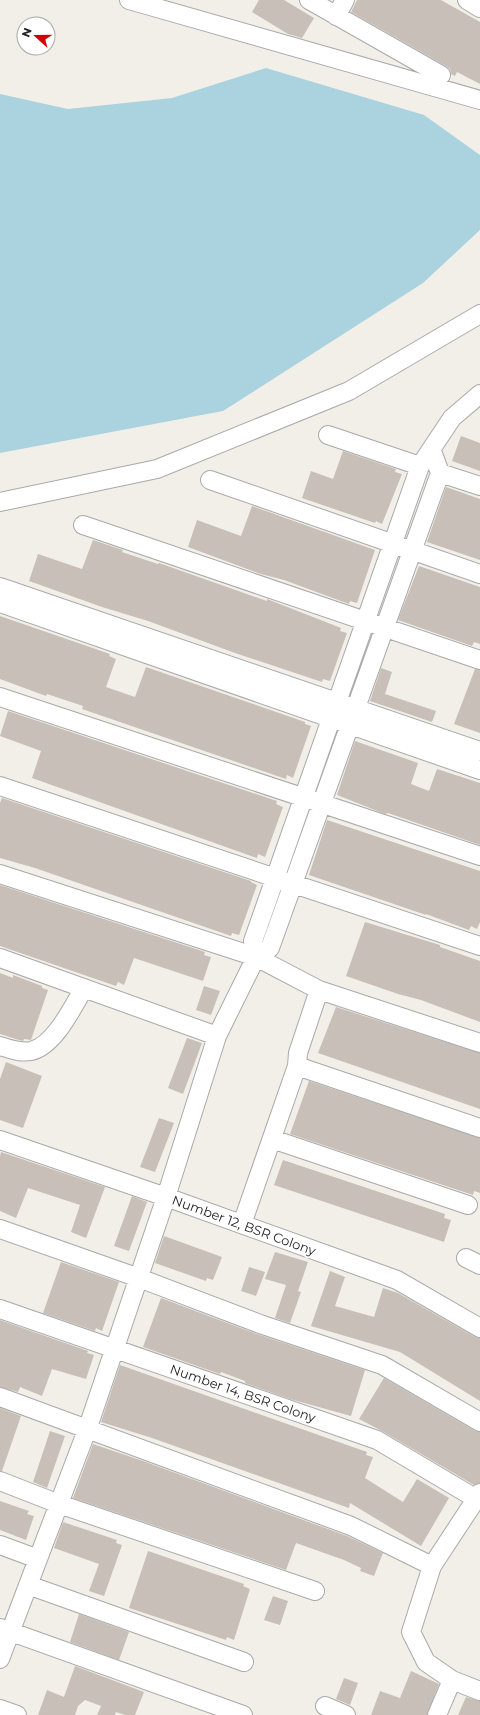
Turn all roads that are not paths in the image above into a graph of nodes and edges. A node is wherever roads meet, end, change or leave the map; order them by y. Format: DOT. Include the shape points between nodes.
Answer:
graph roads {
  1 [pos="129,0"];
  2 [pos="309,0"];
  3 [pos="345,0"];
  4 [pos="467,0"];
  5 [pos="480,8"];
  6 [pos="336,16"];
  7 [pos="441,75"];
  8 [pos="480,100"];
  9 [pos="480,314"];
  10 [pos="480,394"];
  11 [pos="328,435"];
  12 [pos="432,451"];
  13 [pos="420,466"];
  14 [pos="440,473"];
  15 [pos="210,480"];
  16 [pos="480,486"];
  17 [pos="0,502"];
  18 [pos="83,525"];
  19 [pos="393,544"];
  20 [pos="412,551"];
  21 [pos="480,574"];
  22 [pos="0,587"];
  23 [pos="0,603"];
  24 [pos="366,622"];
  25 [pos="384,628"];
  26 [pos="480,660"];
  27 [pos="0,697"];
  28 [pos="338,702"];
  29 [pos="352,716"];
  30 [pos="332,719"];
  31 [pos="480,751"];
  32 [pos="480,770"];
  33 [pos="0,786"];
  34 [pos="304,798"];
  35 [pos="322,803"];
  36 [pos="480,856"];
  37 [pos="0,874"];
  38 [pos="274,879"];
  39 [pos="293,885"];
  40 [pos="480,946"];
  41 [pos="256,957"];
  42 [pos="0,958"];
  43 [pos="84,988"];
  44 [pos="319,990"];
  45 [pos="217,1036"];
  46 [pos="480,1042"];
  47 [pos="0,1046"];
  48 [pos="297,1066"];
  49 [pos="480,1128"];
  50 [pos="272,1139"];
  51 [pos="0,1140"];
  52 [pos="166,1197"];
  53 [pos="468,1205"];
  54 [pos="242,1224"];
  55 [pos="0,1229"];
  56 [pos="139,1278"];
  57 [pos="0,1309"];
  58 [pos="480,1328"];
  59 [pos="115,1349"];
  60 [pos="0,1397"];
  61 [pos="480,1422"];
  62 [pos="87,1430"];
  63 [pos="0,1481"];
  64 [pos="479,1498"];
  65 [pos="59,1504"];
  66 [pos="0,1545"];
  67 [pos="38,1559"];
  68 [pos="430,1571"];
  69 [pos="28,1585"];
  70 [pos="315,1591"];
  71 [pos="5,1630"];
  72 [pos="0,1660"];
  73 [pos="244,1662"];
  74 [pos="452,1680"];
  75 [pos="480,1691"];
  76 [pos="325,1706"];
  77 [pos="0,1709"];
  78 [pos="17,1715"];
  79 [pos="243,1715"];
  80 [pos="346,1715"];
  81 [pos="437,1715"];
  1 -- 8 [label="street"];
  2 -- 6 [label="street"];
  3 -- 6 [label="street"];
  4 -- 5 [label="street"];
  6 -- 7 [label="street"];
  9 -- 17 [label="street" via="349,392 157,469"];
  10 -- 12 [label="street" via="452,418"];
  11 -- 13 [label="street"];
  12 -- 13 [label="street"];
  12 -- 14 [label="street"];
  13 -- 19 [label="street"];
  14 -- 16 [label="street"];
  14 -- 20 [label="street"];
  15 -- 19 [label="street"];
  18 -- 24 [label="street"];
  19 -- 20 [label="street"];
  19 -- 24 [label="street"];
  20 -- 21 [label="street"];
  20 -- 25 [label="street"];
  22 -- 28 [label="street"];
  23 -- 30 [label="street"];
  24 -- 25 [label="street"];
  24 -- 28 [label="street"];
  25 -- 26 [label="street"];
  25 -- 29 [label="street"];
  27 -- 34 [label="street"];
  28 -- 29 [label="street"];
  28 -- 30 [label="street"];
  29 -- 30 [label="street"];
  29 -- 31 [label="street"];
  29 -- 32 [label="street"];
  29 -- 35 [label="street"];
  30 -- 34 [label="street"];
  33 -- 38 [label="street"];
  34 -- 35 [label="street"];
  34 -- 38 [label="street"];
  35 -- 36 [label="street"];
  35 -- 39 [label="street"];
  37 -- 41 [label="street"];
  38 -- 39 [label="street"];
  38 -- 41 [label="street" via="253,942"];
  39 -- 40 [label="street"];
  39 -- 41 [label="street" via="270,948"];
  41 -- 44 [label="street"];
  41 -- 45 [label="street"];
  42 -- 43 [label="street"];
  43 -- 45 [label="street"];
  43 -- 47 [label="street" via="66,1019 43,1046 30,1051 14,1051"];
  44 -- 46 [label="street"];
  44 -- 48 [label="street" via="298,1053"];
  45 -- 52 [label="street"];
  48 -- 49 [label="street"];
  48 -- 50 [label="street"];
  50 -- 53 [label="street"];
  50 -- 54 [label="street"];
  51 -- 52 [label="street, Number 12, BSR Colony"];
  52 -- 54 [label="street, Number 12, BSR Colony"];
  52 -- 56 [label="street"];
  54 -- 58 [label="street, Number 12, BSR Colony" via="397,1280"];
  55 -- 56 [label="street"];
  56 -- 59 [label="street"];
  56 -- 61 [label="street" via="260,1324 382,1365"];
  57 -- 59 [label="street, Number 14, BSR Colony"];
  59 -- 62 [label="street"];
  59 -- 64 [label="street, Number 14, BSR Colony" via="377,1440"];
  60 -- 62 [label="street"];
  62 -- 65 [label="street"];
  62 -- 68 [label="street" via="351,1526"];
  63 -- 65 [label="street"];
  64 -- 68 [label="street"];
  65 -- 67 [label="street"];
  65 -- 70 [label="street"];
  66 -- 67 [label="street"];
  67 -- 69 [label="street"];
  68 -- 74 [label="street" via="411,1632 426,1662"];
  69 -- 71 [label="street"];
  69 -- 73 [label="street"];
  71 -- 72 [label="street"];
  71 -- 79 [label="street"];
  74 -- 75 [label="street"];
  74 -- 81 [label="street"];
  76 -- 80 [label="street"];
  77 -- 78 [label="street"];
}
